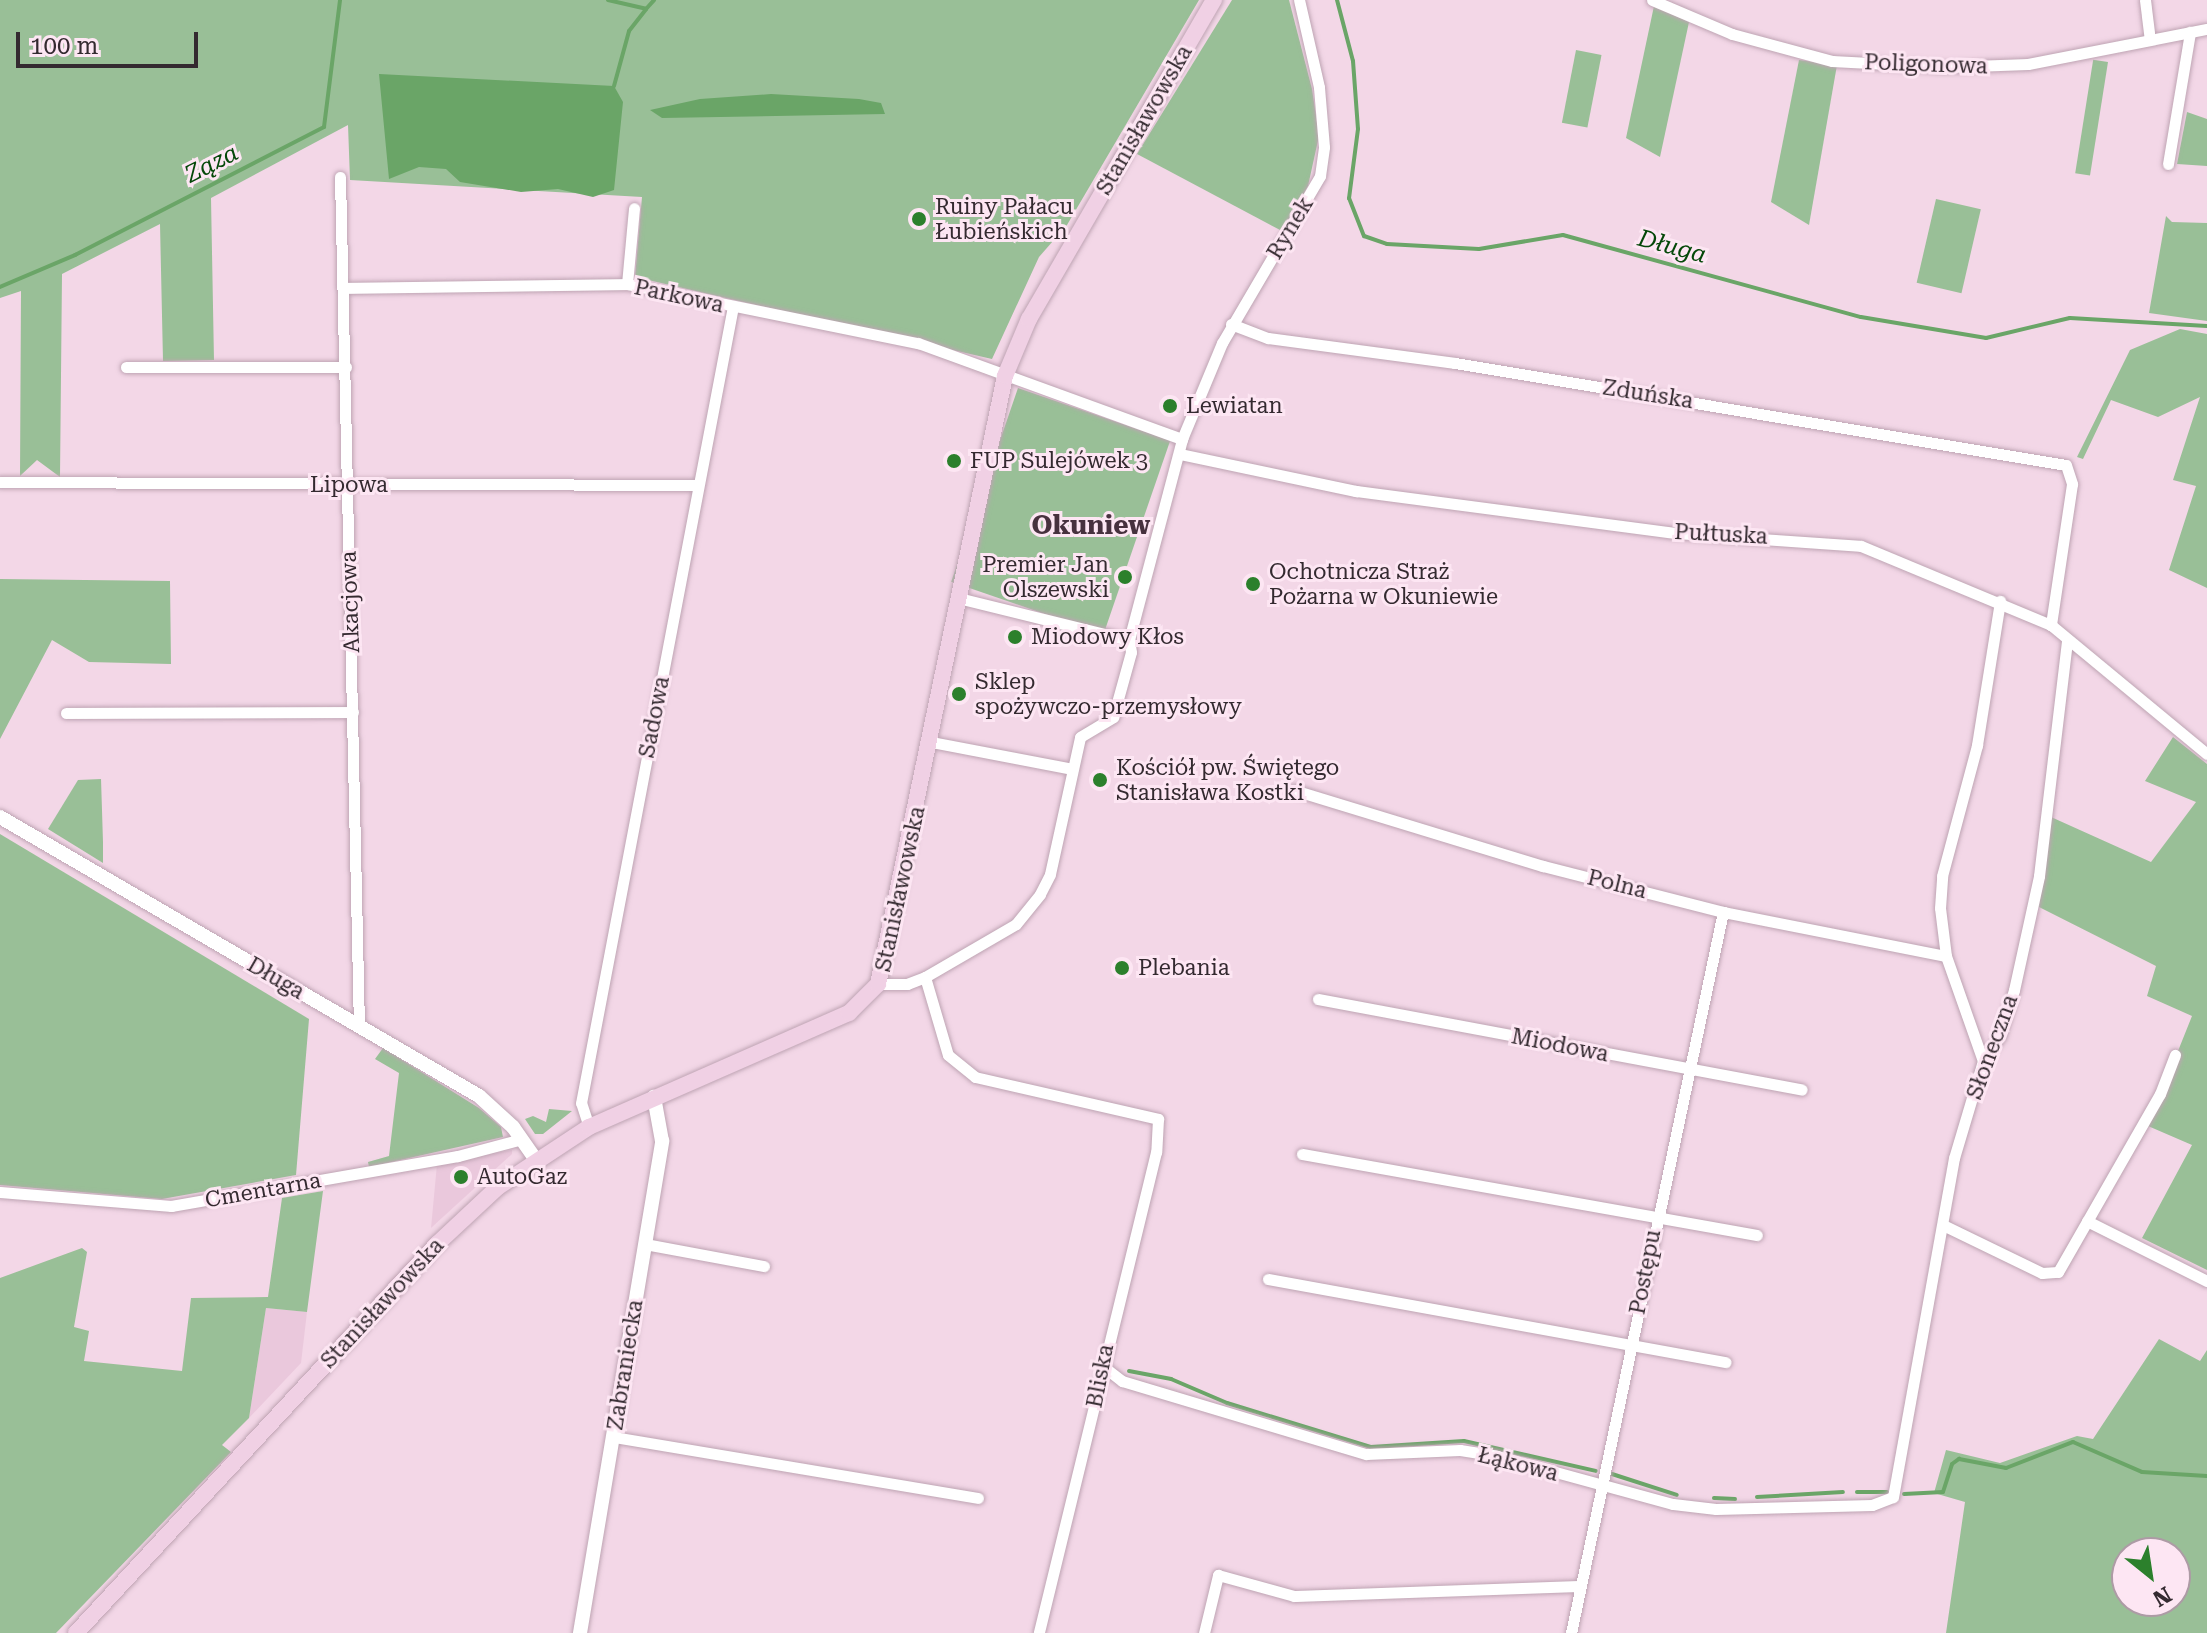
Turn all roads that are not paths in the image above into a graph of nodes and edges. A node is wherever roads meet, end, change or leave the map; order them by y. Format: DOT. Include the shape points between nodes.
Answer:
graph roads {
  1 [pos="1214,0"];
  2 [pos="1299,0"];
  3 [pos="1652,0"];
  4 [pos="2145,0"];
  5 [pos="2207,29"];
  6 [pos="2190,32"];
  7 [pos="2150,38"];
  8 [pos="2168,164"];
  9 [pos="340,177"];
  10 [pos="634,208"];
  11 [pos="627,284"];
  12 [pos="344,288"];
  13 [pos="733,306"];
  14 [pos="1231,324"];
  15 [pos="126,367"];
  16 [pos="346,367"];
  17 [pos="1005,376"];
  18 [pos="1182,439"];
  19 [pos="1180,454"];
  20 [pos="0,482"];
  21 [pos="347,485"];
  22 [pos="698,485"];
  23 [pos="958,598"];
  24 [pos="2000,601"];
  25 [pos="2051,625"];
  26 [pos="1129,640"];
  27 [pos="2067,642"];
  28 [pos="353,712"];
  29 [pos="66,713"];
  30 [pos="931,742"];
  31 [pos="2207,754"];
  32 [pos="1072,769"];
  33 [pos="1294,790"];
  34 [pos="0,817"];
  35 [pos="1723,912"];
  36 [pos="1946,956"];
  37 [pos="925,977"];
  38 [pos="878,984"];
  39 [pos="1318,999"];
  40 [pos="359,1026"];
  41 [pos="2175,1055"];
  42 [pos="1983,1061"];
  43 [pos="1687,1069"];
  44 [pos="1802,1090"];
  45 [pos="654,1097"];
  46 [pos="589,1127"];
  47 [pos="522,1139"];
  48 [pos="1302,1154"];
  49 [pos="535,1159"];
  50 [pos="0,1192"];
  51 [pos="1657,1214"];
  52 [pos="2087,1221"];
  53 [pos="1943,1225"];
  54 [pos="1757,1235"];
  55 [pos="645,1244"];
  56 [pos="764,1266"];
  57 [pos="1268,1279"];
  58 [pos="2207,1281"];
  59 [pos="1631,1345"];
  60 [pos="1726,1362"];
  61 [pos="1104,1367"];
  62 [pos="614,1437"];
  63 [pos="1602,1484"];
  64 [pos="1893,1497"];
  65 [pos="978,1498"];
  66 [pos="1580,1586"];
  67 [pos="76,1633"];
  68 [pos="580,1633"];
  69 [pos="1039,1633"];
  70 [pos="1204,1633"];
  71 [pos="1571,1633"];
  1 -- 17 [label="main road, Stanisławowska" via="1029,319"];
  2 -- 14 [label="street, Rynek" via="1319,87 1324,147 1320,176"];
  3 -- 7 [label="street, Poligonowa" via="1732,34 1832,61 1974,68 2028,64"];
  4 -- 7 [label="street"];
  5 -- 6 [label="street, Poligonowa"];
  6 -- 7 [label="street, Poligonowa"];
  6 -- 8 [label="street"];
  9 -- 12 [label="street, Akacjowa"];
  10 -- 11 [label="street"];
  11 -- 12 [label="street, Parkowa"];
  11 -- 13 [label="street, Parkowa"];
  12 -- 16 [label="street, Akacjowa"];
  13 -- 17 [label="street, Parkowa" via="918,343"];
  13 -- 22 [label="street, Sadowa"];
  14 -- 18 [label="street, Rynek"];
  14 -- 25 [label="street, Zduńska" via="1268,338 1470,365 2066,465 2072,484"];
  15 -- 16 [label="street"];
  16 -- 21 [label="street, Akacjowa"];
  17 -- 18 [label="street"];
  17 -- 23 [label="main road, Stanisławowska"];
  18 -- 19 [label="street, Rynek"];
  19 -- 24 [label="street, Pułtuska" via="1268,476 1433,501 1675,533 1861,546"];
  19 -- 26 [label="street, Rynek"];
  20 -- 21 [label="street, Lipowa"];
  21 -- 22 [label="street, Lipowa"];
  21 -- 28 [label="street, Akacjowa"];
  22 -- 46 [label="street, Sadowa" via="581,1103"];
  23 -- 26 [label="street"];
  23 -- 30 [label="main road, Stanisławowska"];
  24 -- 25 [label="street, Pułtuska"];
  24 -- 36 [label="street" via="1973,765 1942,876"];
  25 -- 27 [label="street, Pułtuska"];
  26 -- 32 [label="street, Rynek" via="1131,652 1113,717 1083,732"];
  27 -- 31 [label="street, Pułtuska"];
  27 -- 42 [label="street, Słoneczna" via="2039,876 2014,990 2000,1036"];
  28 -- 29 [label="street"];
  28 -- 40 [label="street, Akacjowa"];
  30 -- 32 [label="street"];
  30 -- 38 [label="main road, Stanisławowska"];
  32 -- 37 [label="street" via="1050,874 1040,894 1016,924"];
  33 -- 35 [label="street, Polna" via="1543,866"];
  34 -- 40 [label="street, Długa"];
  35 -- 36 [label="street, Polna"];
  35 -- 43 [label="street, Postępu"];
  36 -- 42 [label="street"];
  37 -- 38 [label="street" via="907,984"];
  37 -- 61 [label="street, Bliska" via="948,1055 975,1077 1158,1119 1156,1152"];
  38 -- 45 [label="main road, Stanisławowska" via="849,1013"];
  39 -- 43 [label="street, Miodowa"];
  40 -- 47 [label="street, Długa" via="479,1096"];
  41 -- 52 [label="street" via="2160,1094"];
  42 -- 53 [label="street, Słoneczna" via="1954,1158"];
  43 -- 44 [label="street, Miodowa"];
  43 -- 51 [label="street, Postępu"];
  45 -- 46 [label="main road, Stanisławowska"];
  45 -- 55 [label="street, Zabraniecka" via="662,1141"];
  46 -- 49 [label="main road, Stanisławowska"];
  47 -- 49 [label="street, Długa"];
  47 -- 50 [label="street, Cmentarna" via="458,1156 171,1206"];
  48 -- 51 [label="street"];
  49 -- 67 [label="main road, Stanisławowska" via="437,1244"];
  51 -- 54 [label="street"];
  51 -- 59 [label="street, Postępu"];
  52 -- 53 [label="street" via="2058,1272 2042,1273"];
  52 -- 58 [label="street"];
  53 -- 64 [label="street, Słoneczna"];
  55 -- 56 [label="street"];
  55 -- 62 [label="street, Zabraniecka"];
  57 -- 59 [label="street"];
  59 -- 60 [label="street"];
  59 -- 63 [label="street, Postępu"];
  61 -- 63 [label="street, Łąkowa" via="1122,1381 1366,1454 1460,1450"];
  61 -- 69 [label="street, Bliska"];
  62 -- 65 [label="street"];
  62 -- 68 [label="street, Zabraniecka"];
  63 -- 64 [label="street, Łąkowa" via="1716,1509 1872,1505"];
  63 -- 66 [label="street, Postępu"];
  66 -- 70 [label="street" via="1294,1596 1218,1575"];
  66 -- 71 [label="street, Postępu"];
}
